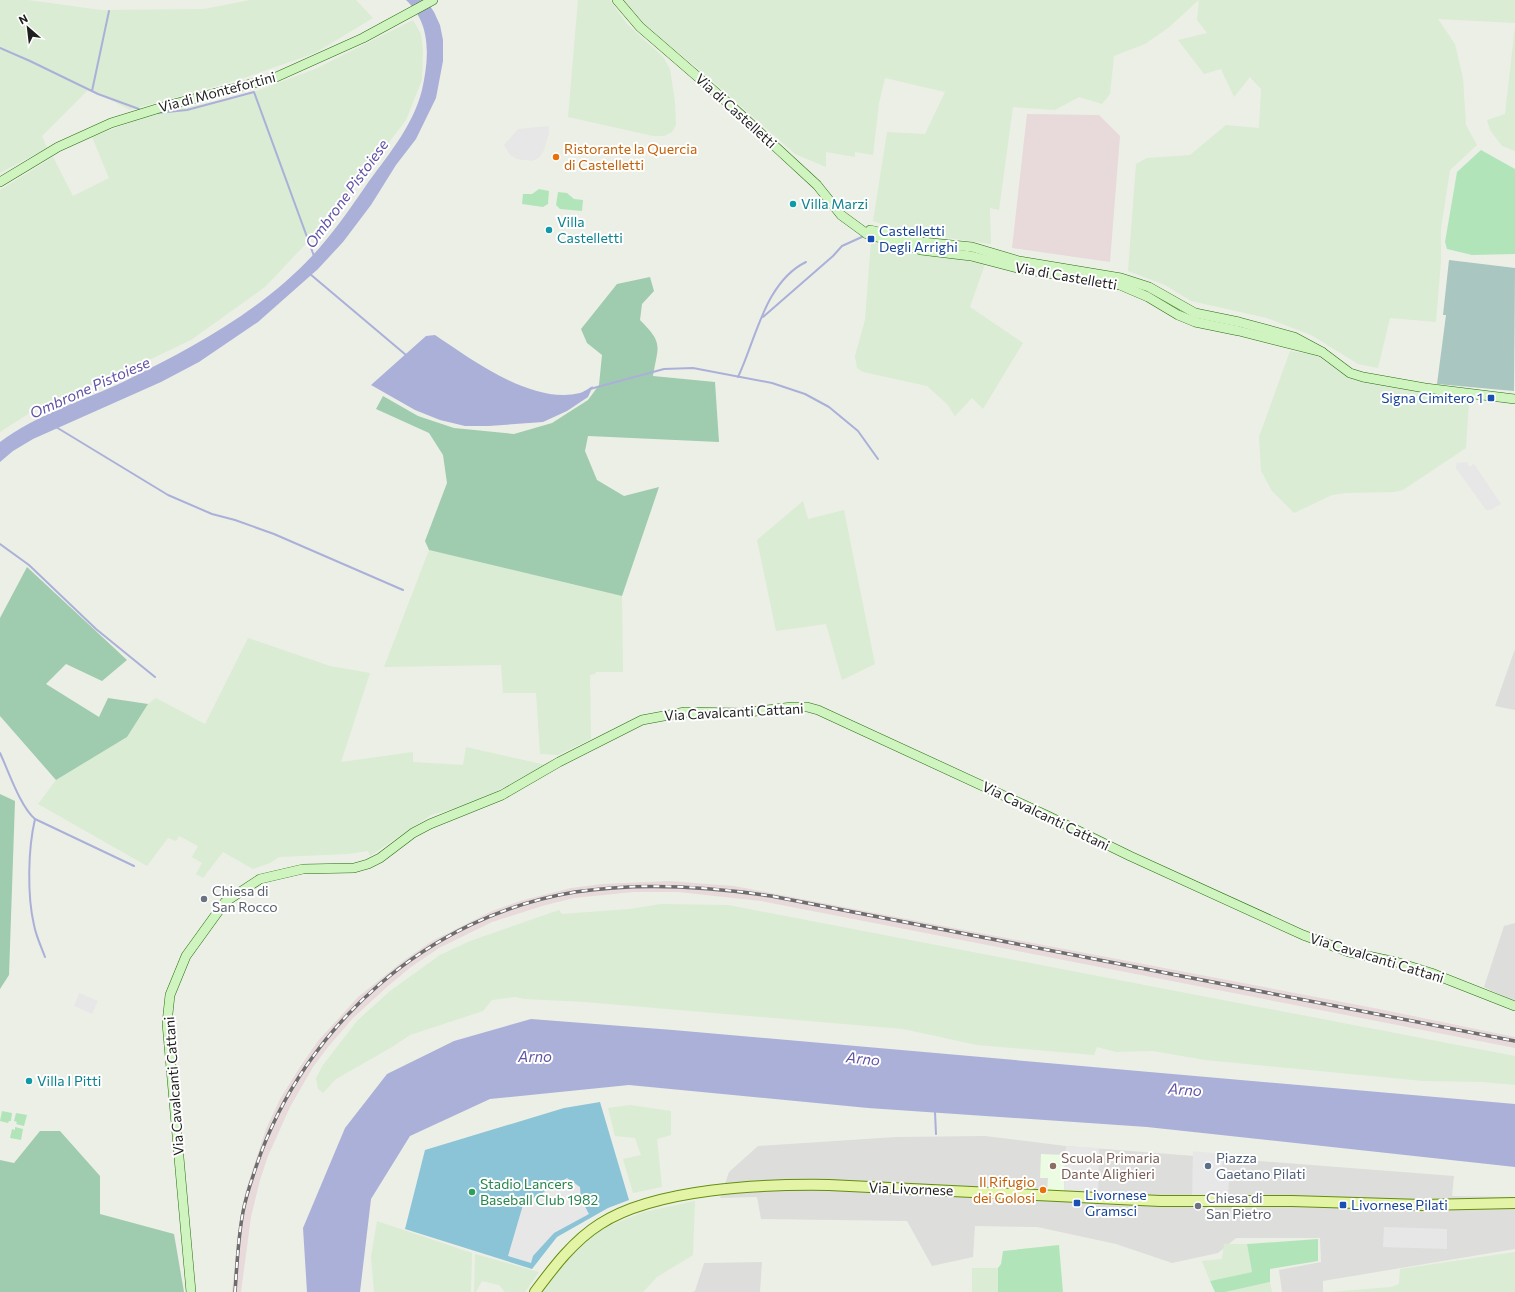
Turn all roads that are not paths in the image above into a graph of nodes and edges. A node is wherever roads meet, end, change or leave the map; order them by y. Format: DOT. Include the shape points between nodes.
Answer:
graph roads {
  1 [pos="433,0"];
  2 [pos="617,0"];
  3 [pos="0,182"];
  4 [pos="1515,399"];
  5 [pos="1515,1006"];
  6 [pos="1515,1203"];
  7 [pos="191,1292"];
  8 [pos="534,1292"];
  1 -- 3 [label="street, Via di Montefortini" via="363,38 274,78 112,123 58,147"];
  2 -- 4 [label="street, Via di Castelletti" via="640,27 817,185 841,215 872,236 921,250 972,256 1017,268 1120,285 1195,322 1322,352 1350,373 1363,377"];
  5 -- 7 [label="street, Via Cavalcanti Cattani" via="1431,973 1349,952 1303,935 818,710 792,707 741,713 673,713 642,720 604,738 502,795 430,824 368,864 354,868 303,869 260,879 225,902 186,956 170,994 167,1023"];
  6 -- 8 [label="main road, Via Livornese" via="1422,1205 1292,1201 1160,1201 828,1185 736,1188 657,1202 610,1218 580,1240"];
}
